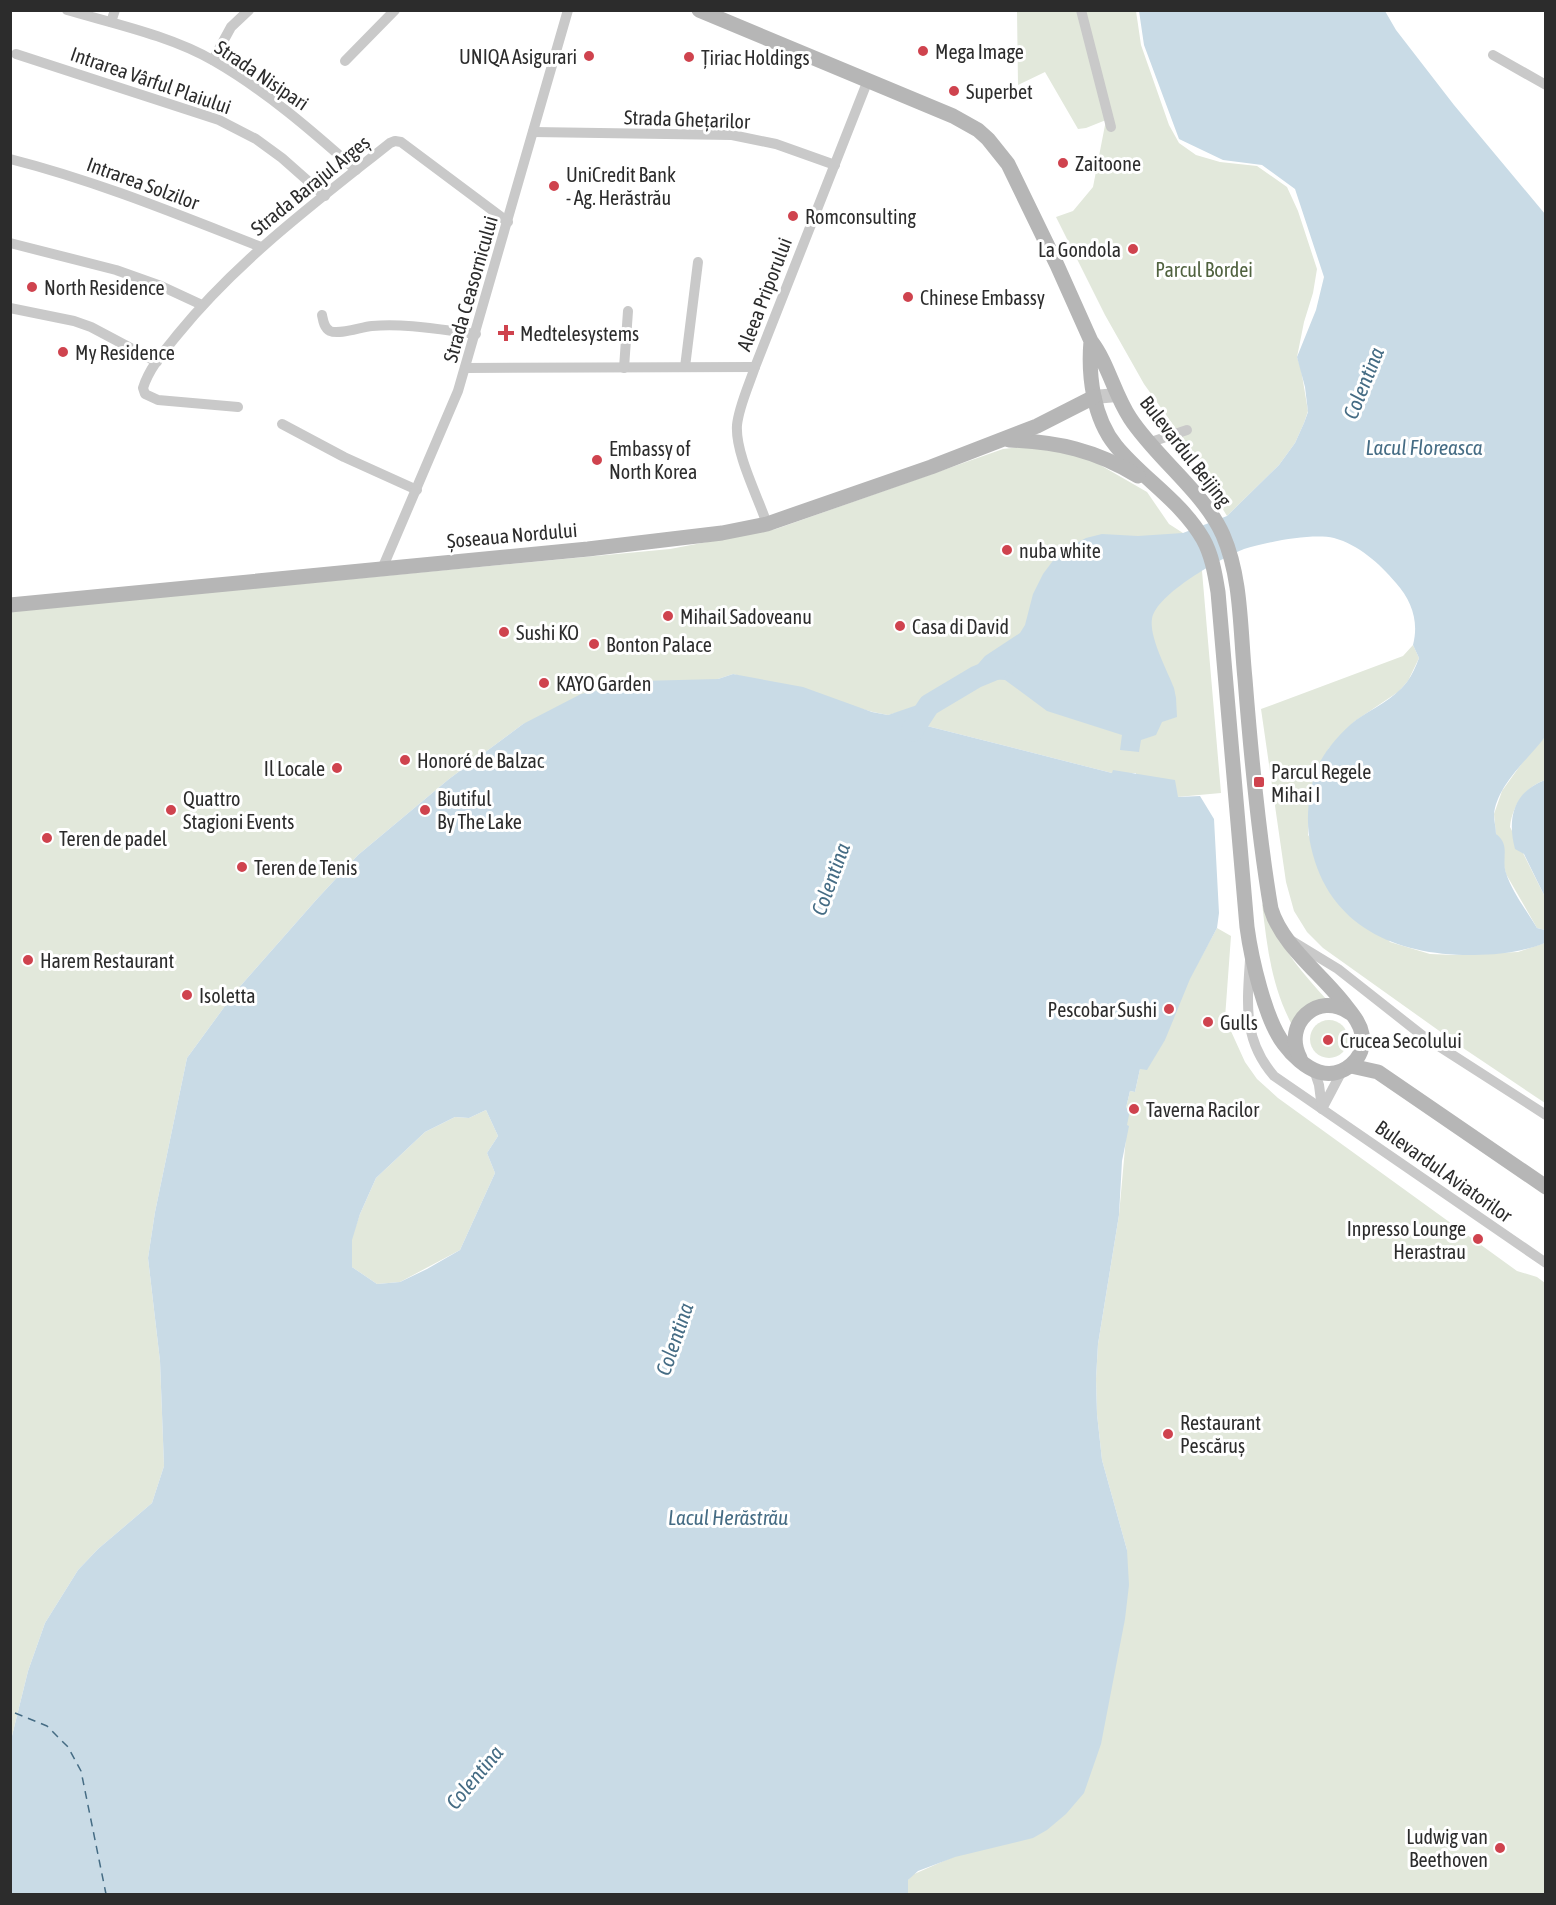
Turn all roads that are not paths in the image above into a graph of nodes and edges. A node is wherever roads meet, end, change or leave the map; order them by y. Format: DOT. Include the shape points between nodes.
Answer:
graph roads {
  1 [pos="67,10"];
  2 [pos="115,10"];
  3 [pos="249,10"];
  4 [pos="396,10"];
  5 [pos="568,10"];
  6 [pos="699,10"];
  7 [pos="1081,10"];
  8 [pos="111,22"];
  9 [pos="16,54"];
  10 [pos="1493,55"];
  11 [pos="213,60"];
  12 [pos="345,61"];
  13 [pos="868,80"];
  14 [pos="1545,85"];
  15 [pos="1111,127"];
  16 [pos="533,132"];
  17 [pos="10,159"];
  18 [pos="835,165"];
  19 [pos="356,170"];
  20 [pos="325,196"];
  21 [pos="508,222"];
  22 [pos="10,243"];
  23 [pos="261,248"];
  24 [pos="698,262"];
  25 [pos="202,304"];
  26 [pos="10,308"];
  27 [pos="628,311"];
  28 [pos="322,315"];
  29 [pos="476,334"];
  30 [pos="1091,341"];
  31 [pos="156,362"];
  32 [pos="685,367"];
  33 [pos="755,367"];
  34 [pos="466,368"];
  35 [pos="624,368"];
  36 [pos="1117,395"];
  37 [pos="1094,398"];
  38 [pos="238,407"];
  39 [pos="282,424"];
  40 [pos="1187,430"];
  41 [pos="1003,440"];
  42 [pos="1148,443"];
  43 [pos="417,490"];
  44 [pos="1162,490"];
  45 [pos="767,524"];
  46 [pos="382,569"];
  47 [pos="10,604"];
  48 [pos="1284,936"];
  49 [pos="1250,951"];
  50 [pos="1354,1017"];
  51 [pos="1362,1047"];
  52 [pos="1309,1066"];
  53 [pos="1346,1068"];
  54 [pos="1378,1072"];
  55 [pos="1322,1109"];
  56 [pos="1545,1115"];
  57 [pos="1545,1187"];
  58 [pos="1545,1263"];
  1 -- 8 [label="street, Strada Nisipari"];
  2 -- 8 [label="street"];
  3 -- 11 [label="street" via="231,27"];
  4 -- 12 [label="street"];
  5 -- 16 [label="street, Strada Ceasornicului"];
  6 -- 13 [label="main road"];
  7 -- 15 [label="street"];
  8 -- 11 [label="street, Strada Nisipari"];
  9 -- 20 [label="street, Intrarea Vârful Plaiului" via="219,120 265,145"];
  10 -- 14 [label="street"];
  11 -- 19 [label="street, Strada Nisipari" via="261,91"];
  13 -- 18 [label="street, Aleea Priporului"];
  13 -- 30 [label="main road" via="962,121 978,130 999,151 1022,190"];
  16 -- 18 [label="street, Strada Ghețarilor" via="732,135 776,144"];
  16 -- 21 [label="street, Strada Ceasornicului"];
  17 -- 23 [label="street, Intrarea Solzilor" via="114,190"];
  18 -- 33 [label="street, Aleea Priporului"];
  19 -- 20 [label="street, Strada Barajul Argeș"];
  19 -- 21 [label="street, Strada Barajul Argeș" via="390,143 401,142"];
  20 -- 23 [label="street, Strada Barajul Argeș"];
  21 -- 29 [label="street, Strada Ceasornicului"];
  22 -- 25 [label="street" via="116,270"];
  23 -- 25 [label="street, Strada Barajul Argeș"];
  24 -- 32 [label="street"];
  25 -- 31 [label="street, Strada Barajul Argeș"];
  26 -- 31 [label="street" via="91,327"];
  27 -- 35 [label="street"];
  28 -- 29 [label="street" via="329,331 336,332 386,325"];
  29 -- 34 [label="street, Strada Ceasornicului"];
  30 -- 36 [label="main road, Bulevardul Beijing"];
  30 -- 37 [label="main road, Bulevardul Beijing"];
  31 -- 38 [label="street, Strada Barajul Argeș" via="143,388 151,398"];
  32 -- 33 [label="street"];
  32 -- 35 [label="street"];
  33 -- 45 [label="street, Aleea Priporului" via="737,425 739,446"];
  34 -- 35 [label="street"];
  34 -- 43 [label="street, Strada Ceasornicului"];
  36 -- 37 [label="street, Șoseaua Nordului"];
  36 -- 42 [label="main road, Bulevardul Beijing"];
  37 -- 41 [label="main road, Șoseaua Nordului"];
  37 -- 44 [label="main road, Bulevardul Beijing" via="1115,445"];
  39 -- 43 [label="street"];
  40 -- 42 [label="street"];
  41 -- 44 [label="main road, Șoseaua Nordului" via="1053,443 1081,450 1127,469"];
  41 -- 45 [label="main road, Șoseaua Nordului"];
  42 -- 48 [label="main road, Bulevardul Beijing" via="1207,509 1227,547 1237,587 1252,766 1267,884 1273,916"];
  43 -- 46 [label="street, Strada Ceasornicului"];
  44 -- 49 [label="main road, Bulevardul Beijing" via="1192,524 1209,553 1218,592"];
  45 -- 46 [label="main road, Șoseaua Nordului" via="674,540"];
  46 -- 47 [label="main road, Șoseaua Nordului"];
  48 -- 50 [label="main road, Bulevardul Beijing"];
  48 -- 56 [label="street" via="1338,969 1423,1036"];
  49 -- 52 [label="main road, Bulevardul Beijing" via="1275,1031 1292,1054"];
  49 -- 55 [label="street, Bulevardul Aviatorilor" via="1247,1011 1257,1050 1274,1076"];
  50 -- 51 [label="main road, Bulevardul Beijing" via="1363,1036"];
  50 -- 52 [label="main road" via="1331,1005 1306,1014 1295,1038 1297,1052"];
  51 -- 53 [label="main road"];
  51 -- 54 [label="main road, Bulevardul Beijing"];
  52 -- 53 [label="main road, Bulevardul Beijing" via="1326,1074"];
  52 -- 55 [label="street" via="1319,1085"];
  53 -- 54 [label="main road, Bulevardul Beijing"];
  53 -- 55 [label="street"];
  54 -- 57 [label="main road, Bulevardul Beijing"];
  55 -- 58 [label="street, Bulevardul Aviatorilor"];
}
